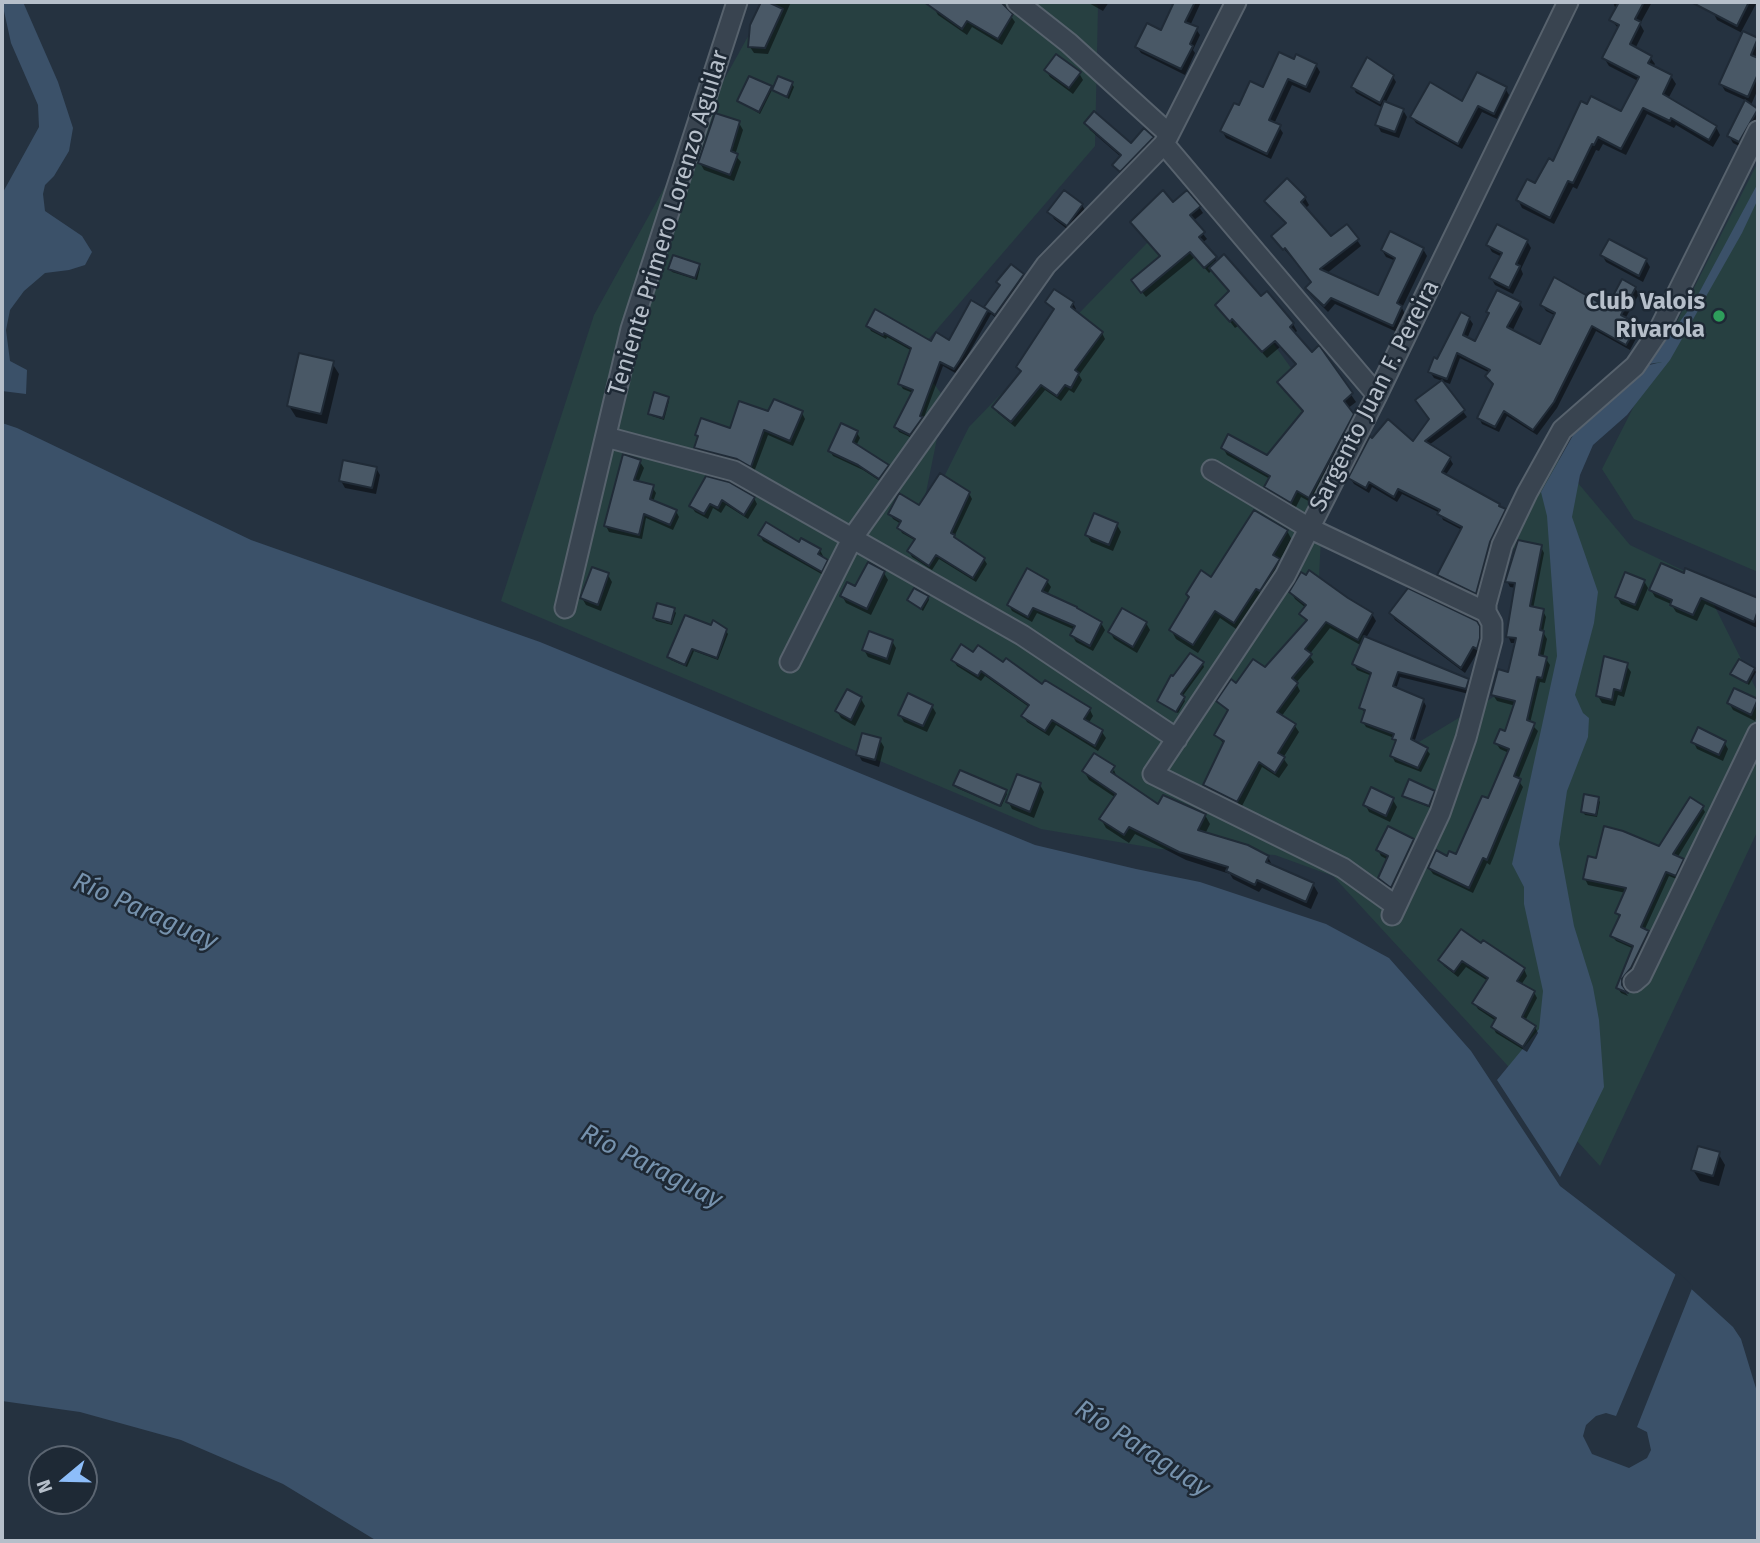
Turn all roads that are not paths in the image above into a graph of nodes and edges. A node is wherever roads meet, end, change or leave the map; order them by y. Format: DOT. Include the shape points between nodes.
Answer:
graph roads {
  1 [pos="737,2"];
  2 [pos="1017,2"];
  3 [pos="1236,2"];
  4 [pos="1568,2"];
  5 [pos="1758,131"];
  6 [pos="1167,139"];
  7 [pos="1377,395"];
  8 [pos="606,437"];
  9 [pos="1212,470"];
  10 [pos="1309,528"];
  11 [pos="853,537"];
  12 [pos="565,608"];
  13 [pos="1486,612"];
  14 [pos="790,662"];
  15 [pos="1758,733"];
  16 [pos="1177,739"];
  17 [pos="1634,982"];
  1 -- 8 [label="street, Teniente Primero Lorenzo Aguilar" via="632,328"];
  2 -- 6 [label="street" via="1069,43"];
  3 -- 6 [label="street"];
  4 -- 7 [label="street, Sargento Juan F. Pereira"];
  5 -- 13 [label="street" via="1658,332 1635,366 1562,430 1502,545"];
  6 -- 7 [label="street"];
  6 -- 11 [label="street" via="1046,265"];
  7 -- 10 [label="street, Sargento Juan F. Pereira"];
  8 -- 11 [label="street" via="734,471"];
  8 -- 12 [label="street, Teniente Primero Lorenzo Aguilar"];
  9 -- 10 [label="street"];
  10 -- 13 [label="street"];
  10 -- 16 [label="street, Sargento Juan F. Pereira" via="1285,576"];
  11 -- 14 [label="street"];
  11 -- 16 [label="street" via="1022,635"];
  13 -- 16 [label="street, Sargento Juan F. Pereira" via="1492,623 1492,640 1466,738 1440,813 1394,910 1343,868 1153,774"];
  15 -- 17 [label="street" via="1641,976"];
}
